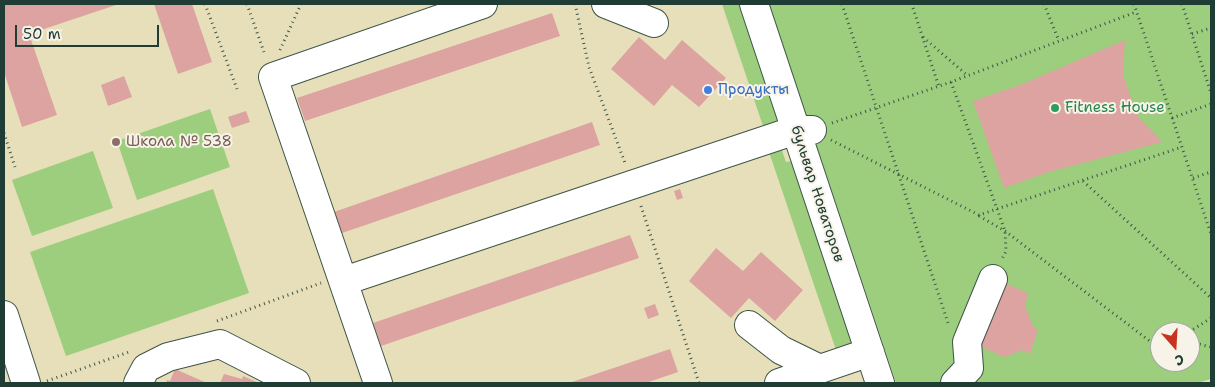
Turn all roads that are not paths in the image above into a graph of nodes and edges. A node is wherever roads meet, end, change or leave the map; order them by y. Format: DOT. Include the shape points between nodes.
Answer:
graph roads {
  1 [pos="483,4"];
  2 [pos="606,4"];
  3 [pos="754,4"];
  4 [pos="440,10"];
  5 [pos="654,23"];
  6 [pos="810,134"];
  7 [pos="344,280"];
  8 [pos="993,280"];
  9 [pos="4,315"];
  10 [pos="749,325"];
  11 [pos="870,352"];
  12 [pos="798,378"];
  13 [pos="26,383"];
  14 [pos="138,383"];
  15 [pos="296,383"];
  16 [pos="378,383"];
  17 [pos="880,383"];
  18 [pos="955,383"];
  1 -- 4 [label="street"];
  2 -- 5 [label="street"];
  3 -- 6 [label="street, бульвар Новаторов"];
  4 -- 7 [label="street" via="272,74"];
  6 -- 7 [label="street"];
  6 -- 11 [label="street, бульвар Новаторов"];
  7 -- 16 [label="street"];
  8 -- 18 [label="street" via="967,342 969,368"];
  9 -- 13 [label="street"];
  10 -- 12 [label="street" via="781,350"];
  11 -- 12 [label="street"];
  11 -- 17 [label="street, бульвар Новаторов"];
  14 -- 15 [label="street" via="146,368 168,357 220,344"];
}
